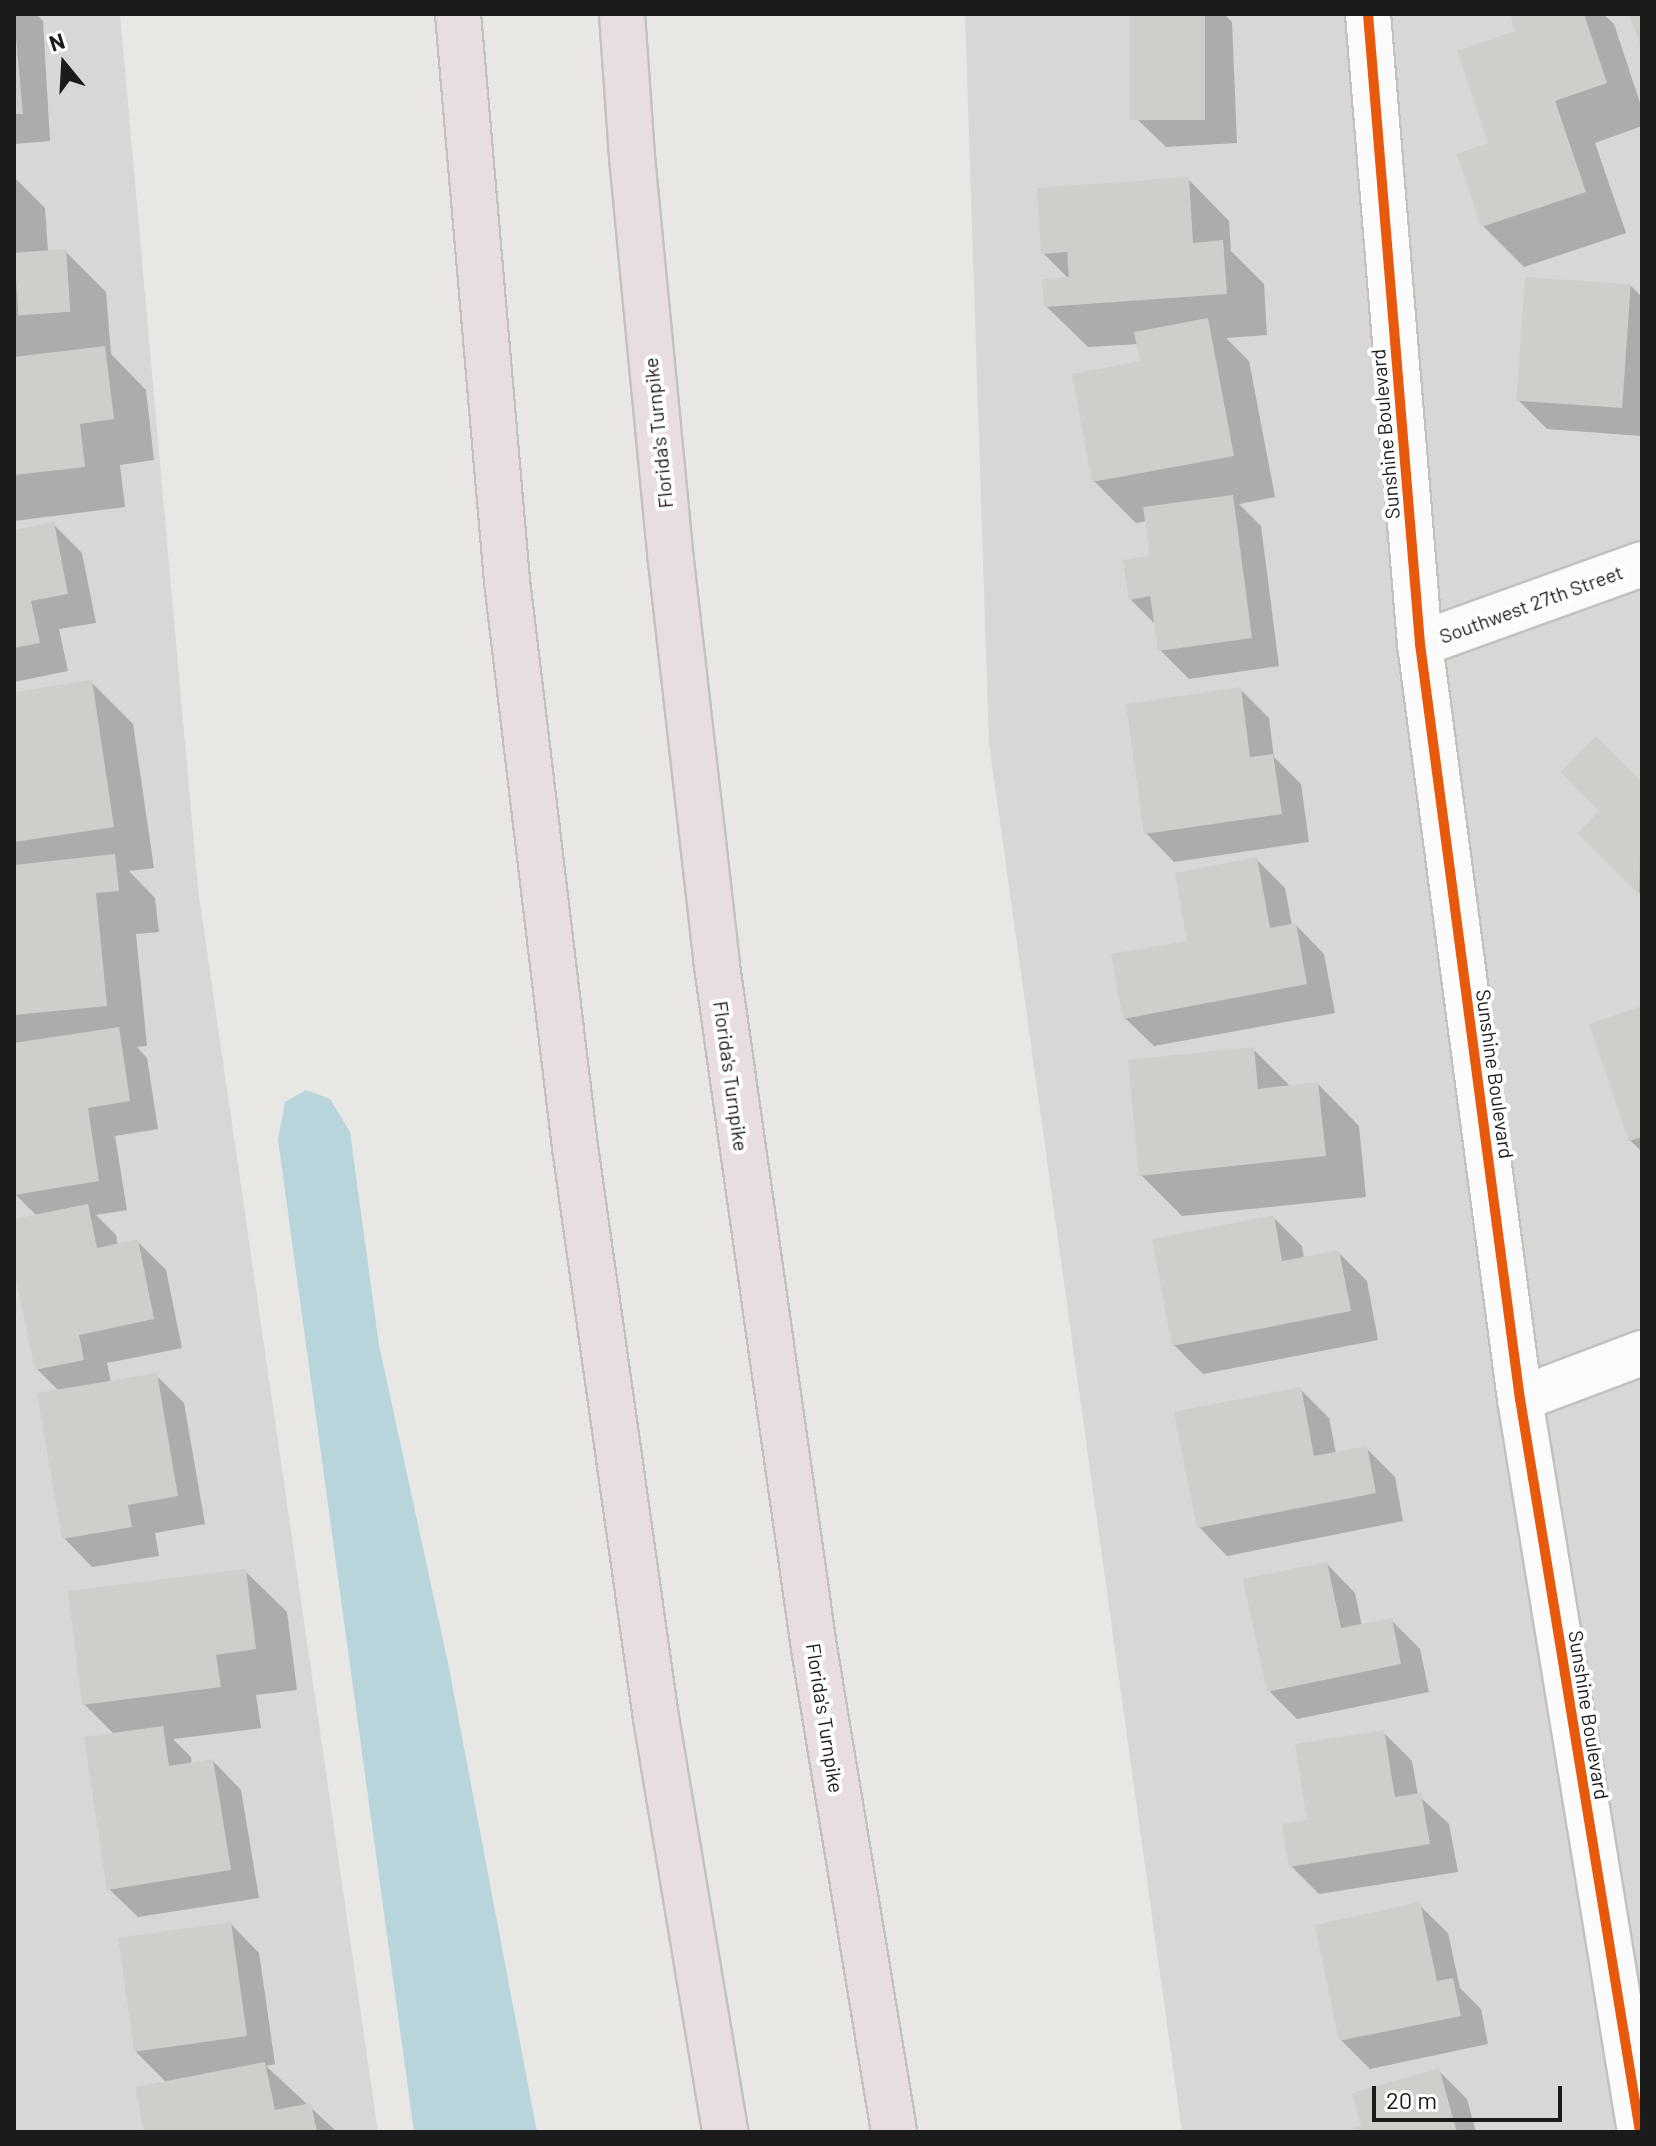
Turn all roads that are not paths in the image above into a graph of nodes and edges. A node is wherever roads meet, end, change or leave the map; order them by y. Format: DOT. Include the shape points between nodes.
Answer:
graph roads {
  1 [pos="458,14"];
  2 [pos="622,14"];
  3 [pos="1368,14"];
  4 [pos="1642,564"];
  5 [pos="1420,644"];
  6 [pos="1642,1353"];
  7 [pos="1520,1399"];
  8 [pos="1638,2108"];
  9 [pos="725,2132"];
  10 [pos="894,2132"];
  1 -- 9 [label="highway" via="507,581 573,1132 656,1718"];
  2 -- 10 [label="highway, Florida's Turnpike" via="669,545 716,959 814,1648"];
  3 -- 5 [label="street, Sunshine Boulevard"];
  4 -- 5 [label="street, Southwest 27th Street"];
  5 -- 7 [label="street, Sunshine Boulevard"];
  6 -- 7 [label="street"];
  7 -- 8 [label="street, Sunshine Boulevard"];
}
